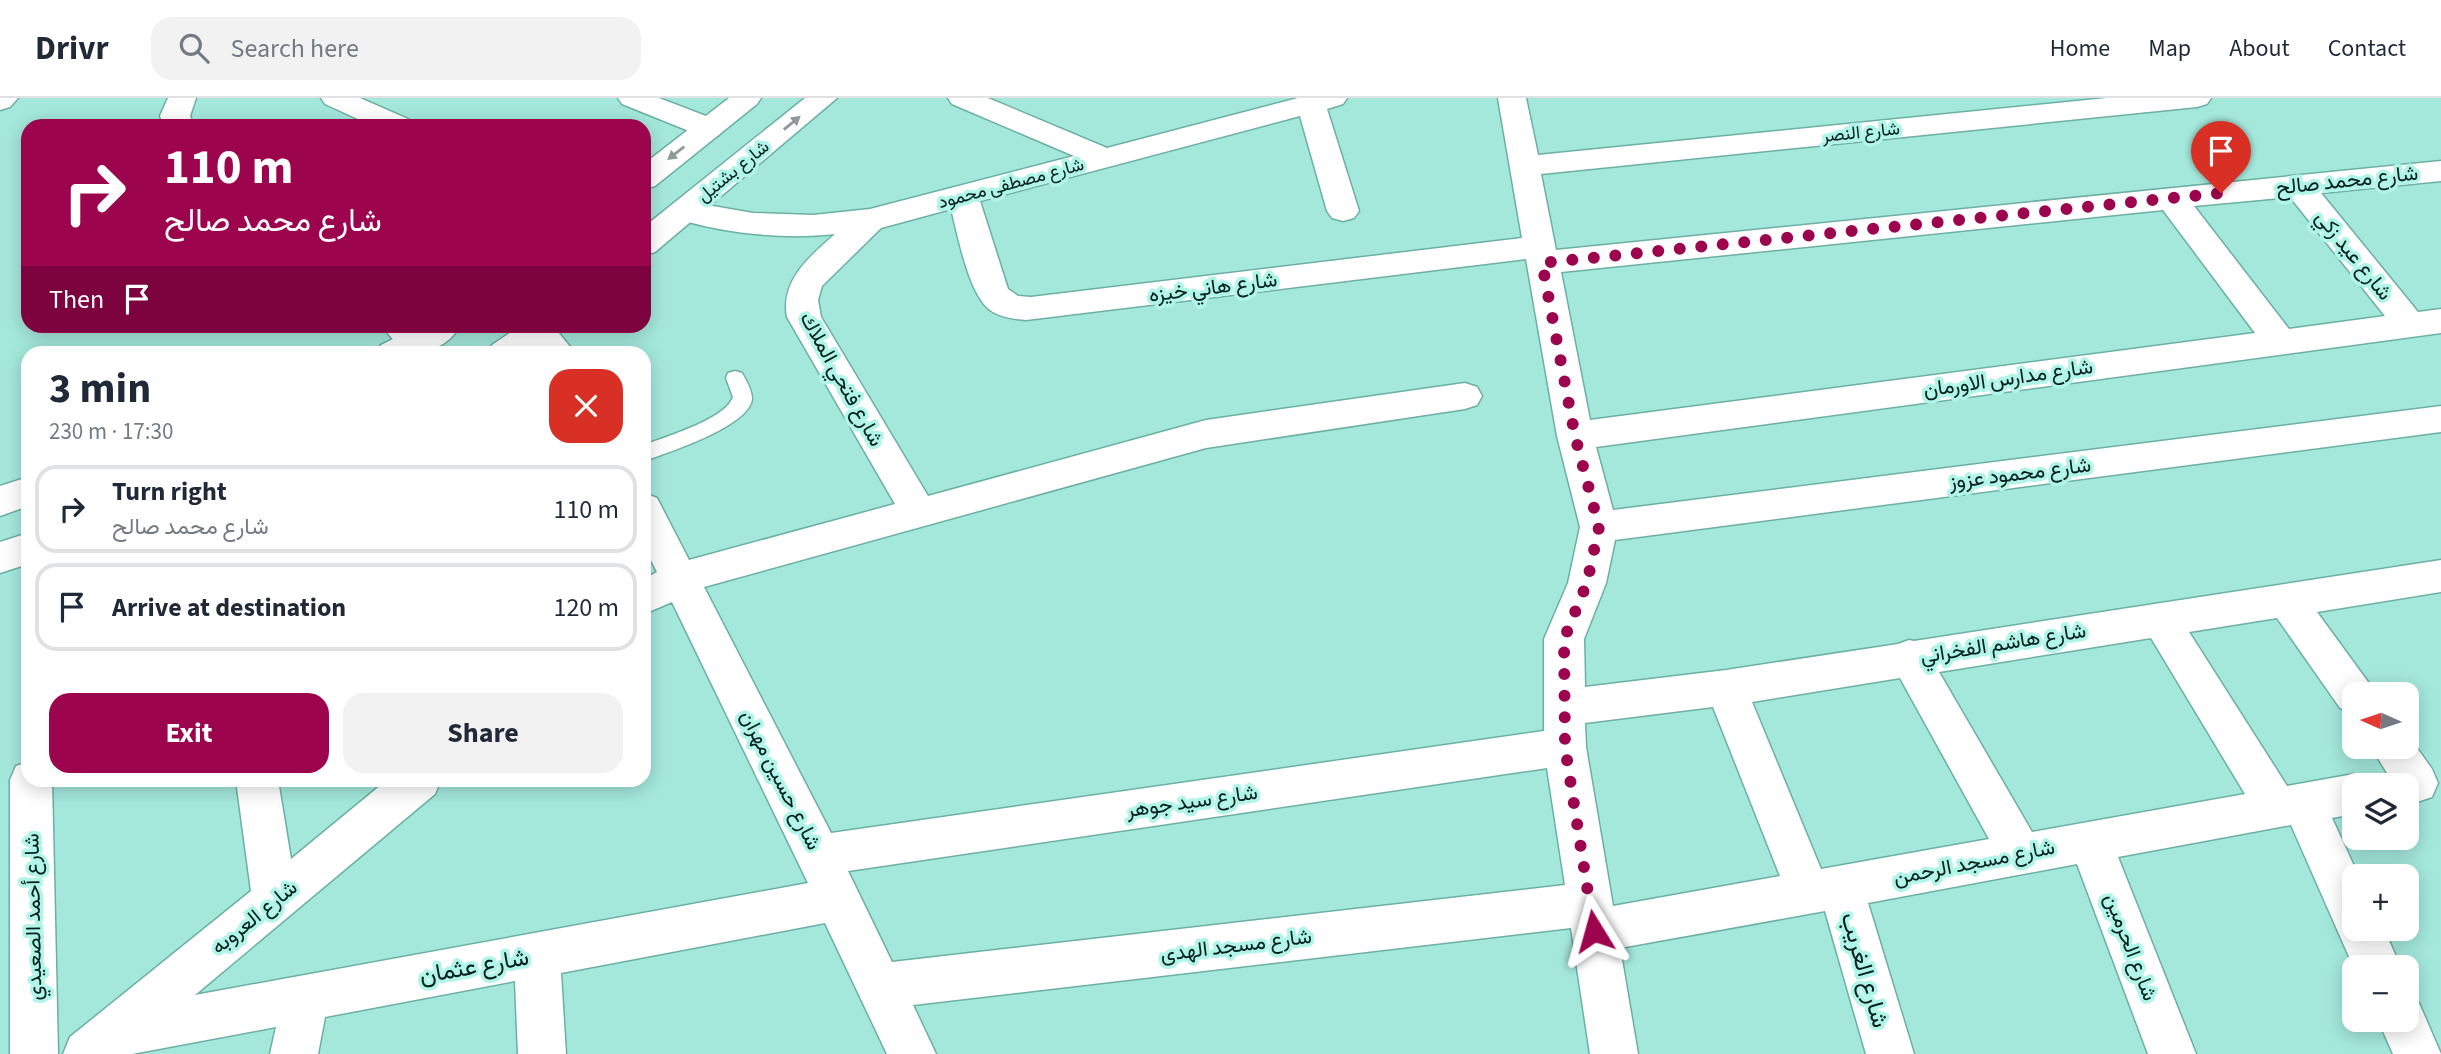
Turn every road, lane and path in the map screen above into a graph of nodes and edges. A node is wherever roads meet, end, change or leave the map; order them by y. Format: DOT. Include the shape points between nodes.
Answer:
graph roads {
  1 [pos="183,98"];
  2 [pos="335,98"];
  3 [pos="632,98"];
  4 [pos="747,98"];
  5 [pos="823,98"];
  6 [pos="962,98"];
  7 [pos="1258,98"];
  8 [pos="1512,98"];
  9 [pos="2197,98"];
  10 [pos="1311,104"];
  11 [pos="176,119"];
  12 [pos="382,119"];
  13 [pos="709,128"];
  14 [pos="1105,158"];
  15 [pos="1524,166"];
  16 [pos="2441,171"];
  17 [pos="651,174"];
  18 [pos="2297,185"];
  19 [pos="963,195"];
  20 [pos="2171,198"];
  21 [pos="684,211"];
  22 [pos="1343,211"];
  23 [pos="870,220"];
  24 [pos="651,237"];
  25 [pos="1540,255"];
  26 [pos="2426,323"];
  27 [pos="544,333"];
  28 [pos="2280,342"];
  29 [pos="519,346"];
  30 [pos="735,378"];
  31 [pos="1465,396"];
  32 [pos="2441,419"];
  33 [pos="1575,436"];
  34 [pos="651,450"];
  35 [pos="21,494"];
  36 [pos="0,501"];
  37 [pos="919,513"];
  38 [pos="651,521"];
  39 [pos="1599,527"];
  40 [pos="21,550"];
  41 [pos="0,558"];
  42 [pos="2441,576"];
  43 [pos="681,578"];
  44 [pos="651,594"];
  45 [pos="2287,600"];
  46 [pos="2160,619"];
  47 [pos="1909,657"];
  48 [pos="2345,682"];
  49 [pos="1726,688"];
  50 [pos="1564,727"];
  51 [pos="31,787"];
  52 [pos="258,787"];
  53 [pos="412,787"];
  54 [pos="2342,796"];
  55 [pos="2290,805"];
  56 [pos="2090,841"];
  57 [pos="2020,853"];
  58 [pos="819,855"];
  59 [pos="1825,890"];
  60 [pos="2342,894"];
  61 [pos="275,900"];
  62 [pos="837,900"];
  63 [pos="1592,918"];
  64 [pos="537,955"];
  65 [pos="881,986"];
  66 [pos="306,998"];
  67 [pos="2407,1032"];
  68 [pos="100,1044"];
  69 [pos="34,1054"];
  70 [pos="294,1054"];
  71 [pos="542,1054"];
  72 [pos="912,1054"];
  73 [pos="1614,1054"];
  74 [pos="1889,1054"];
  75 [pos="2172,1054"];
  76 [pos="2417,1054"];
  1 -- 11 [label="street"];
  2 -- 12 [label="street"];
  3 -- 13 [label="street"];
  4 -- 13 [label="street"];
  21 -- 5 [label="street, شارع بشتيل, one-way"];
  6 -- 14 [label="street"];
  7 -- 10 [label="street"];
  8 -- 15 [label="street"];
  9 -- 15 [label="street, شارع النصر"];
  10 -- 14 [label="street, شارع مصطفى محمود"];
  10 -- 22 [label="street"];
  13 -- 17 [label="street, one-way"];
  14 -- 19 [label="street, شارع مصطفى محمود"];
  15 -- 25 [label="street"];
  16 -- 18 [label="street, شارع محمد صالح"];
  18 -- 20 [label="street, شارع محمد صالح"];
  18 -- 26 [label="street, شارع عيد زكي"];
  19 -- 23 [label="street, شارع مصطفى محمود"];
  19 -- 25 [label="street, شارع هاني خيزه" via="994,294 1019,309"];
  20 -- 25 [label="street, شارع محمد صالح"];
  20 -- 28 [label="street"];
  21 -- 23 [label="street, شارع مصطفى محمود" via="753,224 813,226"];
  21 -- 24 [label="street, شارع بشتيل"];
  23 -- 37 [label="street, شارع فتحي الملاك" via="812,278 801,304 804,317"];
  25 -- 33 [label="street"];
  26 -- 28 [label="street, شارع مدارس الاورمان"];
  27 -- 29 [label="street"];
  28 -- 33 [label="street, شارع مدارس الاورمان"];
  30 -- 34 [label="lane" via="742,402 730,415"];
  31 -- 37 [label="street" via="1206,434"];
  32 -- 39 [label="street, شارع محمود عزوز"];
  33 -- 39 [label="street"];
  35 -- 36 [label="street"];
  37 -- 43 [label="street"];
  38 -- 43 [label="street, شارع حسين مهران"];
  39 -- 50 [label="street" via="1587,583 1564,639"];
  40 -- 41 [label="street"];
  42 -- 45 [label="street, شارع هاشم الفخراني"];
  43 -- 44 [label="street"];
  43 -- 58 [label="street, شارع حسين مهران"];
  45 -- 46 [label="street, شارع هاشم الفخراني"];
  45 -- 48 [label="street"];
  46 -- 47 [label="street, شارع هاشم الفخراني"];
  46 -- 55 [label="street"];
  47 -- 49 [label="street, شارع هاشم الفخراني"];
  47 -- 57 [label="street"];
  49 -- 50 [label="street, شارع هاشم الفخراني"];
  49 -- 59 [label="street, شارع الغريب"];
  50 -- 58 [label="street, شارع سيد جوهر"];
  50 -- 63 [label="street"];
  51 -- 69 [label="street, شارع أحمد الصعيدي"];
  52 -- 61 [label="street"];
  53 -- 61 [label="street, شارع العروبه"];
  54 -- 55 [label="street, شارع مسجد الرحمن"];
  55 -- 56 [label="street, شارع مسجد الرحمن"];
  55 -- 60 [label="street"];
  56 -- 57 [label="street, شارع مسجد الرحمن"];
  56 -- 75 [label="street, شارع الحرمين"];
  57 -- 59 [label="street, شارع مسجد الرحمن"];
  58 -- 62 [label="street, شارع حسين مهران"];
  59 -- 63 [label="street, شارع مسجد الرحمن"];
  59 -- 74 [label="street, شارع الغريب"];
  61 -- 68 [label="street, شارع العروبه"];
  62 -- 64 [label="street, شارع عثمان"];
  62 -- 65 [label="street, شارع حسين مهران"];
  63 -- 65 [label="street, شارع مسجد الهدى"];
  63 -- 73 [label="street"];
  64 -- 66 [label="street, شارع عثمان"];
  64 -- 71 [label="street"];
  65 -- 72 [label="street, شارع حسين مهران"];
  66 -- 68 [label="street, شارع عثمان"];
  66 -- 70 [label="street"];
  67 -- 76 [label="street"];
}
